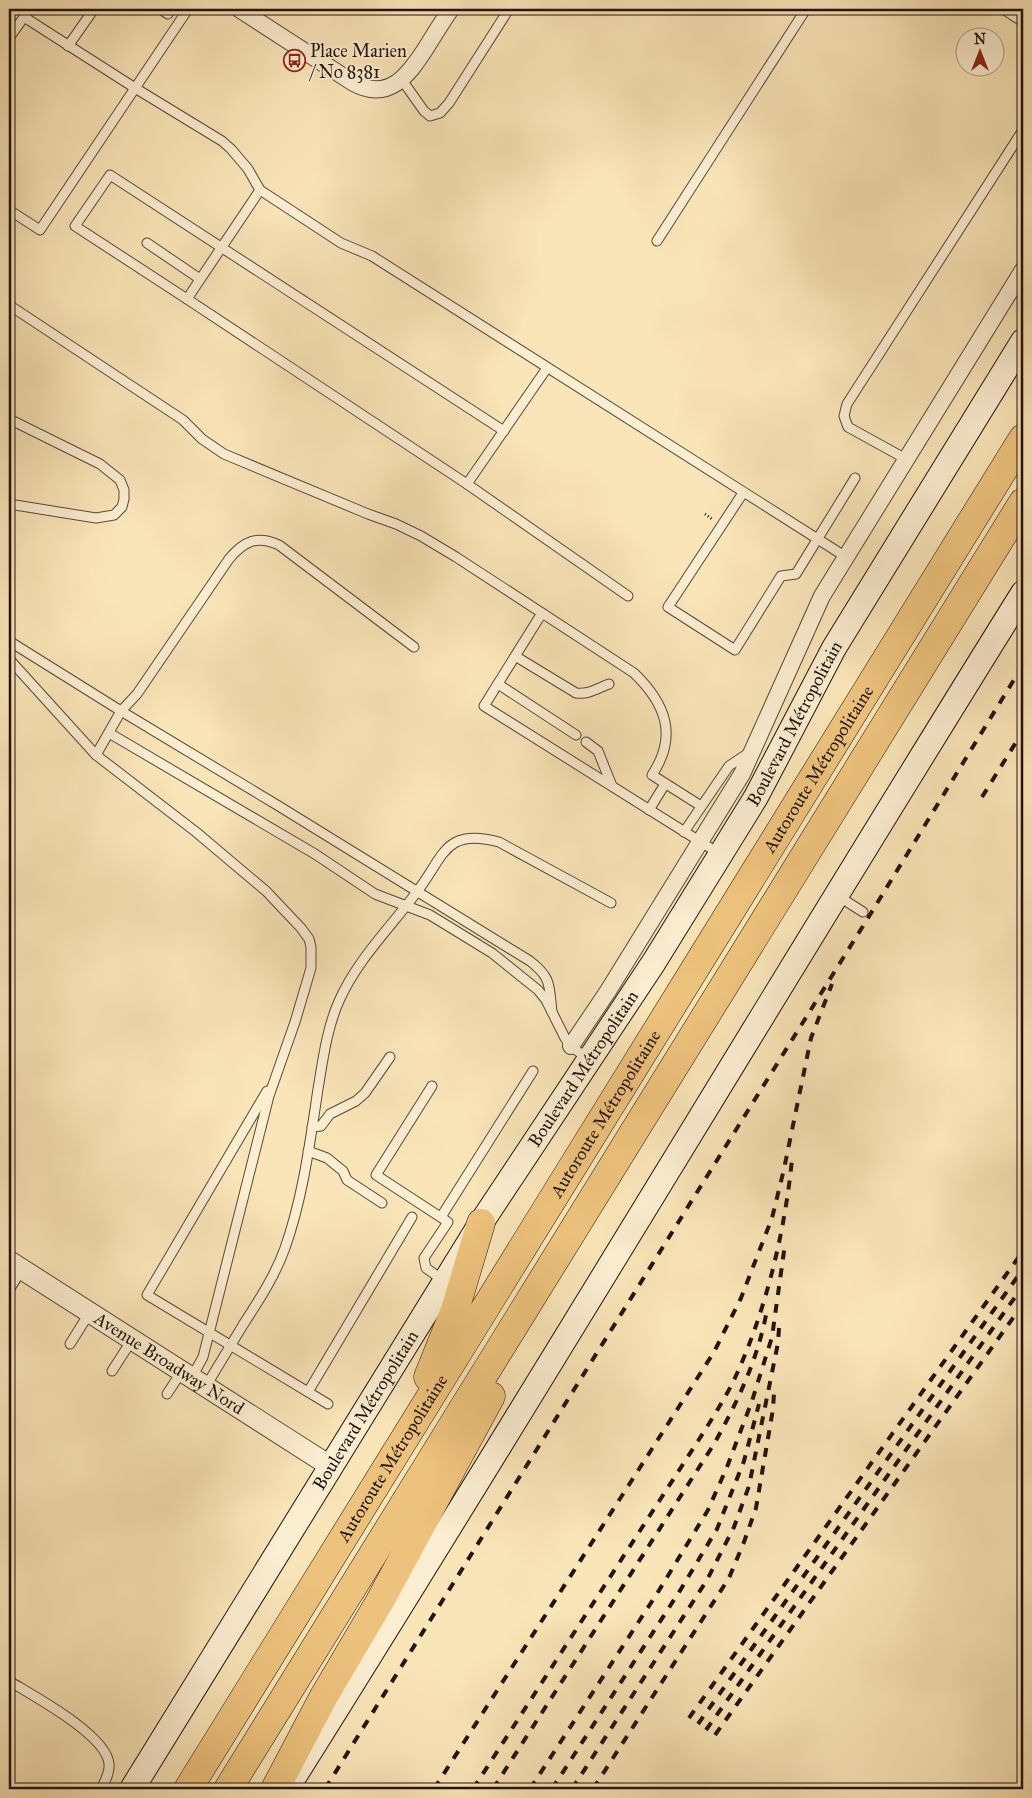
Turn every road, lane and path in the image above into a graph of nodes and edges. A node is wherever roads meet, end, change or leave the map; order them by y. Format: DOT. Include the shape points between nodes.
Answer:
graph roads {
  1 [pos="30,9"];
  2 [pos="94,9"];
  3 [pos="188,9"];
  4 [pos="239,9"];
  5 [pos="451,9"];
  6 [pos="509,9"];
  7 [pos="806,9"];
  8 [pos="1003,9"];
  9 [pos="24,17"];
  10 [pos="1023,22"];
  11 [pos="9,38"];
  12 [pos="68,46"];
  13 [pos="402,80"];
  14 [pos="135,88"];
  15 [pos="1023,130"];
  16 [pos="260,190"];
  17 [pos="9,210"];
  18 [pos="657,241"];
  19 [pos="147,243"];
  20 [pos="222,247"];
  21 [pos="1023,270"];
  22 [pos="200,279"];
  23 [pos="187,299"];
  24 [pos="9,305"];
  25 [pos="1023,341"];
  26 [pos="547,368"];
  27 [pos="9,419"];
  28 [pos="504,431"];
  29 [pos="1023,438"];
  30 [pos="906,459"];
  31 [pos="855,478"];
  32 [pos="467,484"];
  33 [pos="743,493"];
  34 [pos="1023,502"];
  35 [pos="9,504"];
  36 [pos="818,540"];
  37 [pos="846,557"];
  38 [pos="1023,593"];
  39 [pos="628,596"];
  40 [pos="542,613"];
  41 [pos="9,641"];
  42 [pos="414,647"];
  43 [pos="515,656"];
  44 [pos="9,659"];
  45 [pos="498,684"];
  46 [pos="609,684"];
  47 [pos="121,711"];
  48 [pos="109,733"];
  49 [pos="576,735"];
  50 [pos="586,742"];
  51 [pos="754,750"];
  52 [pos="96,755"];
  53 [pos="665,784"];
  54 [pos="612,786"];
  55 [pos="701,806"];
  56 [pos="649,810"];
  57 [pos="684,832"];
  58 [pos="700,842"];
  59 [pos="720,854"];
  60 [pos="418,892"];
  61 [pos="836,895"];
  62 [pos="611,903"];
  63 [pos="406,905"];
  64 [pos="863,912"];
  65 [pos="552,1012"];
  66 [pos="580,1053"];
  67 [pos="390,1057"];
  68 [pos="533,1071"];
  69 [pos="276,1076"];
  70 [pos="432,1086"];
  71 [pos="312,1127"];
  72 [pos="633,1132"];
  73 [pos="308,1151"];
  74 [pos="382,1202"];
  75 [pos="412,1218"];
  76 [pos="441,1218"];
  77 [pos="480,1223"];
  78 [pos="16,1265"];
  79 [pos="444,1281"];
  80 [pos="9,1290"];
  81 [pos="90,1312"];
  82 [pos="208,1332"];
  83 [pos="132,1339"];
  84 [pos="70,1344"];
  85 [pos="230,1346"];
  86 [pos="112,1371"];
  87 [pos="193,1378"];
  88 [pos="308,1392"];
  89 [pos="167,1394"];
  90 [pos="328,1404"];
  91 [pos="397,1452"];
  92 [pos="330,1466"];
  93 [pos="9,1681"];
  94 [pos="101,1789"];
  95 [pos="132,1789"];
  96 [pos="188,1789"];
  97 [pos="228,1789"];
  98 [pos="275,1789"];
  99 [pos="287,1789"];
  1 -- 9 [label="lane"];
  2 -- 12 [label="lane"];
  3 -- 14 [label="lane"];
  4 -- 13 [label="street" via="356,85 375,89 389,87"];
  5 -- 13 [label="street"];
  6 -- 13 [label="lane" via="440,114 430,116 424,111"];
  7 -- 18 [label="lane"];
  8 -- 10 [label="lane"];
  9 -- 11 [label="lane"];
  9 -- 12 [label="lane"];
  12 -- 14 [label="lane"];
  14 -- 16 [label="lane" via="226,145 248,169"];
  14 -- 17 [label="lane" via="40,230"];
  15 -- 30 [label="lane" via="848,404 844,416 848,427"];
  16 -- 20 [label="lane"];
  16 -- 26 [label="lane" via="341,243 372,256"];
  19 -- 22 [label="lane"];
  20 -- 22 [label="lane"];
  20 -- 23 [label="lane" via="110,175 75,226"];
  20 -- 28 [label="lane"];
  21 -- 30 [label="street, Boulevard Métropolitain"];
  22 -- 23 [label="lane"];
  23 -- 32 [label="lane"];
  24 -- 40 [label="lane" via="183,420 224,454 420,536"];
  25 -- 59 [label="main road, Boulevard Métropolitain" via="834,648 776,760"];
  26 -- 28 [label="lane"];
  26 -- 33 [label="lane"];
  27 -- 35 [label="lane" via="100,464 120,480 124,490 122,508 114,514 96,518"];
  28 -- 32 [label="lane"];
  29 -- 91 [label="highway, Autoroute Métropolitaine"];
  30 -- 37 [label="street, Boulevard Métropolitain"];
  31 -- 36 [label="lane"];
  32 -- 39 [label="lane"];
  33 -- 36 [label="lane"];
  33 -- 36 [label="lane" via="668,607 735,650 781,576 796,574"];
  34 -- 72 [label="highway, Autoroute Métropolitaine"];
  36 -- 37 [label="lane"];
  37 -- 51 [label="street, Boulevard Métropolitain" via="813,613"];
  38 -- 61 [label="main road"];
  40 -- 43 [label="lane"];
  40 -- 53 [label="lane" via="634,673 652,693 661,708 667,733 664,754 652,775"];
  41 -- 47 [label="lane"];
  42 -- 47 [label="lane" via="284,548 259,540 247,542 233,554 137,694"];
  43 -- 45 [label="lane"];
  43 -- 46 [label="lane" via="576,693 582,694"];
  44 -- 52 [label="lane"];
  45 -- 49 [label="lane"];
  45 -- 54 [label="lane" via="484,706"];
  47 -- 48 [label="lane"];
  47 -- 60 [label="lane"];
  48 -- 52 [label="lane"];
  48 -- 63 [label="lane" via="315,854 375,894"];
  50 -- 54 [label="lane" via="598,751"];
  51 -- 55 [label="lane" via="728,766"];
  51 -- 58 [label="street, Boulevard Métropolitain"];
  52 -- 69 [label="lane" via="266,891 309,939 311,968"];
  53 -- 55 [label="lane"];
  53 -- 56 [label="lane"];
  54 -- 56 [label="lane"];
  55 -- 57 [label="lane"];
  56 -- 57 [label="lane"];
  57 -- 58 [label="lane"];
  58 -- 59 [label="lane"];
  58 -- 66 [label="street, Boulevard Métropolitain" via="608,991"];
  59 -- 66 [label="main road, Boulevard Métropolitain" via="654,962"];
  60 -- 62 [label="lane" via="448,846 459,840 484,838 508,847"];
  60 -- 63 [label="lane"];
  60 -- 65 [label="lane" via="540,969 548,982"];
  61 -- 64 [label="lane"];
  61 -- 99 [label="main road"];
  63 -- 65 [label="lane" via="430,915 492,953 538,990"];
  63 -- 71 [label="lane" via="367,954 339,1002 325,1047"];
  65 -- 66 [label="lane" via="565,1038"];
  66 -- 77 [label="main road, Boulevard Métropolitain"];
  67 -- 71 [label="lane" via="365,1093 330,1114 320,1126"];
  68 -- 76 [label="lane"];
  69 -- 82 [label="lane"];
  69 -- 82 [label="lane" via="147,1295"];
  70 -- 76 [label="lane" via="376,1175"];
  71 -- 73 [label="lane"];
  72 -- 97 [label="highway, Autoroute Métropolitaine"];
  72 -- 98 [label="highway"];
  73 -- 74 [label="lane" via="327,1158 343,1171 347,1180"];
  73 -- 85 [label="lane" via="295,1212 279,1264"];
  75 -- 88 [label="lane"];
  76 -- 79 [label="lane" via="448,1222 424,1258 424,1263 429,1272"];
  77 -- 79 [label="main road, Boulevard Métropolitain"];
  77 -- 91 [label="highway" via="455,1310"];
  78 -- 80 [label="lane"];
  78 -- 81 [label="street, Avenue Broadway Nord"];
  79 -- 92 [label="main road, Boulevard Métropolitain"];
  81 -- 83 [label="street, Avenue Broadway Nord"];
  81 -- 84 [label="lane"];
  82 -- 85 [label="lane"];
  82 -- 87 [label="lane" via="203,1357"];
  83 -- 86 [label="lane"];
  83 -- 87 [label="street, Avenue Broadway Nord"];
  85 -- 87 [label="lane"];
  85 -- 88 [label="lane"];
  87 -- 89 [label="lane"];
  87 -- 92 [label="street, Avenue Broadway Nord"];
  88 -- 90 [label="lane"];
  91 -- 96 [label="highway, Autoroute Métropolitaine"];
  92 -- 95 [label="main road, Boulevard Métropolitain"];
  93 -- 94 [label="lane" via="70,1719 99,1744 109,1764"];
}
